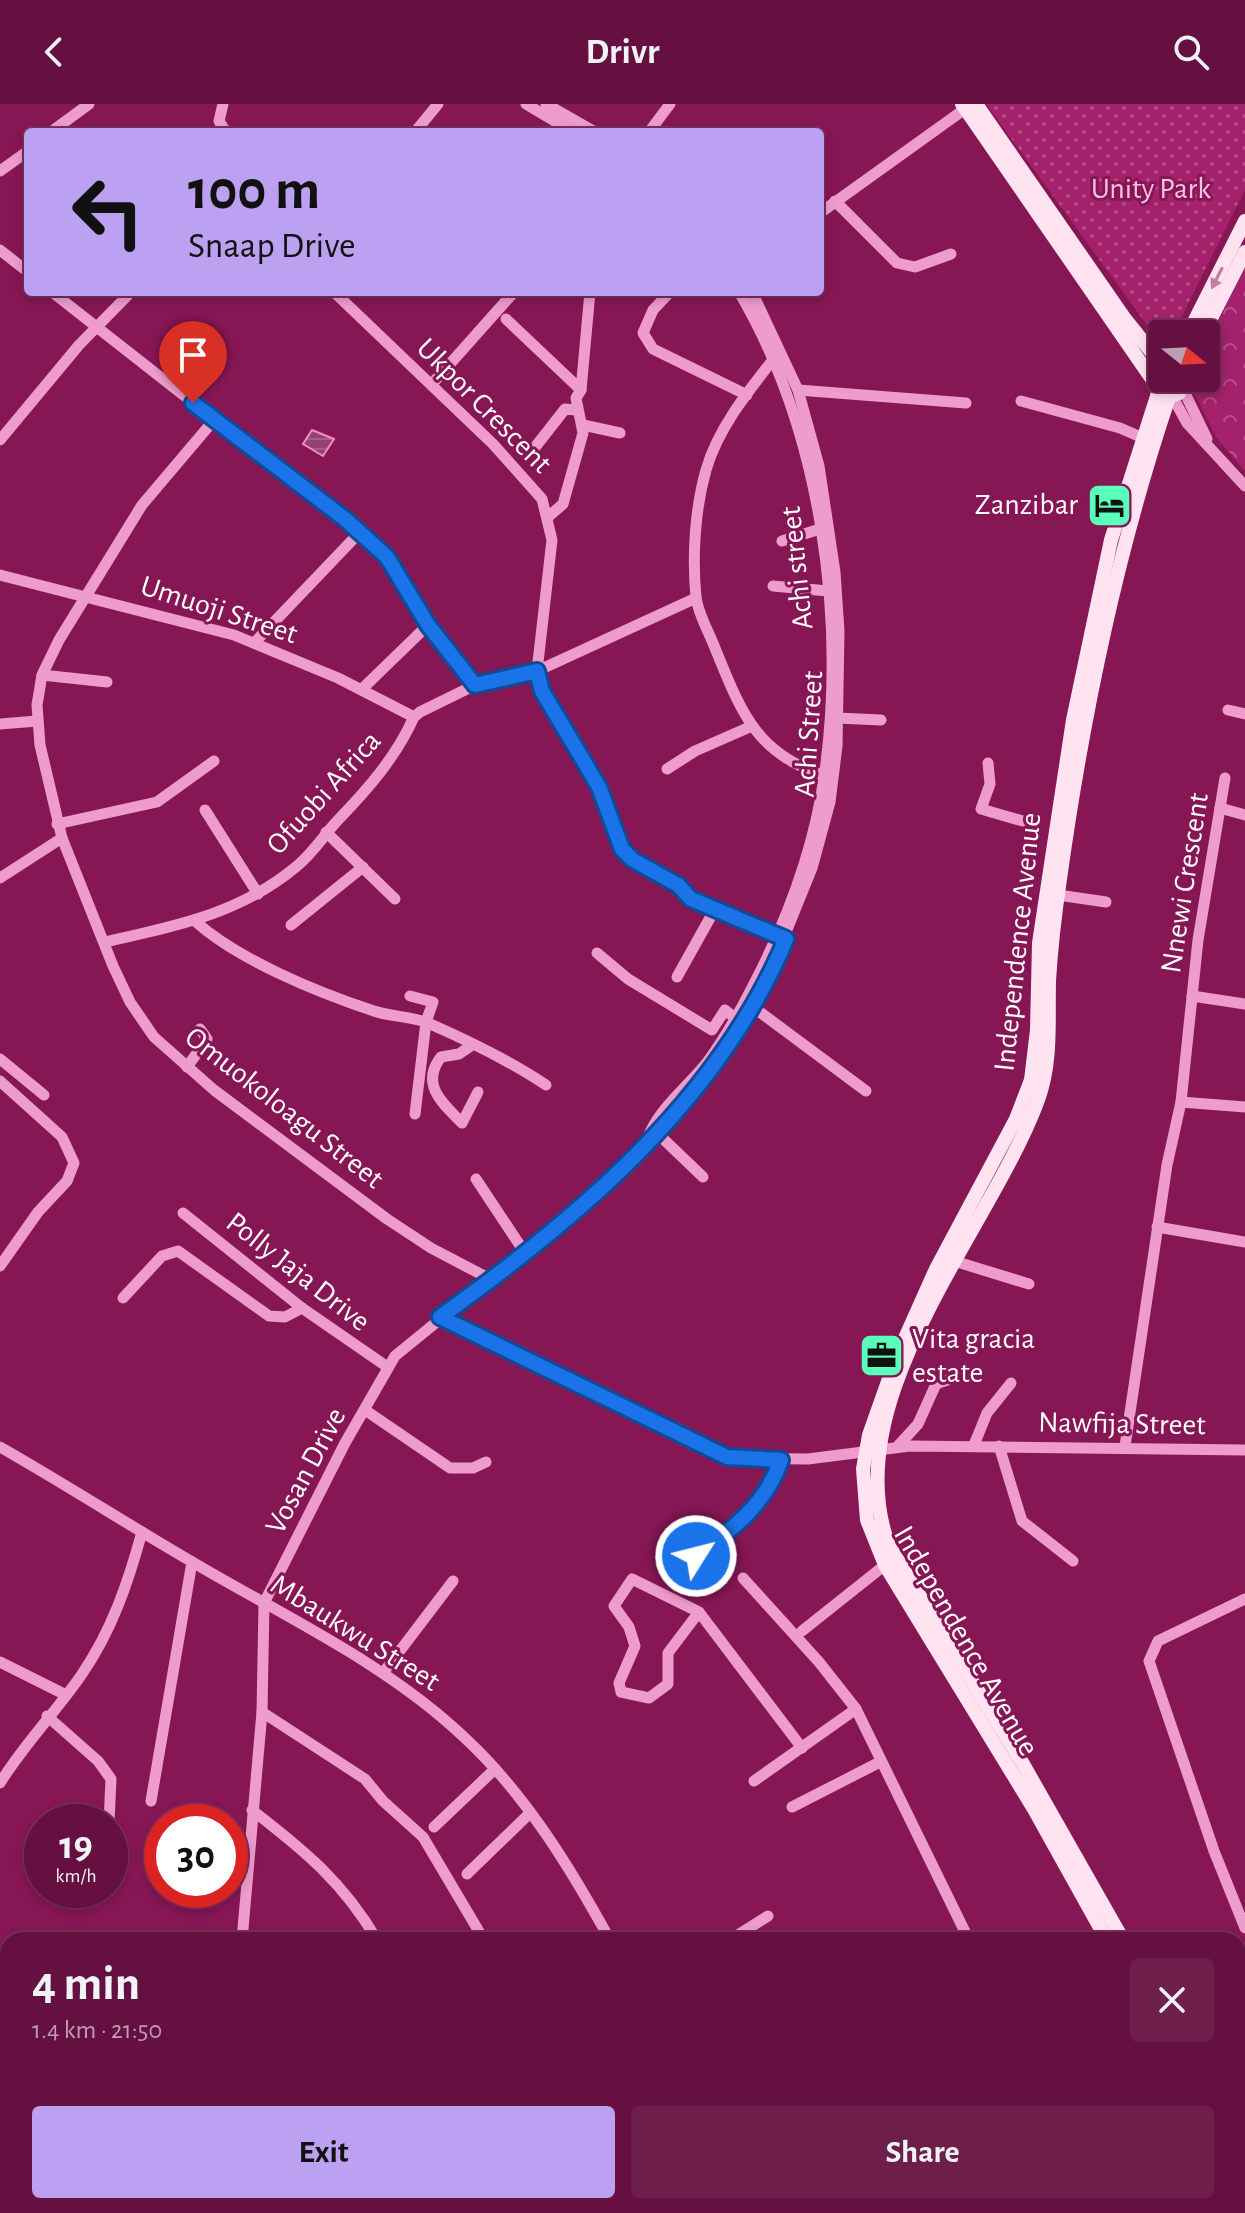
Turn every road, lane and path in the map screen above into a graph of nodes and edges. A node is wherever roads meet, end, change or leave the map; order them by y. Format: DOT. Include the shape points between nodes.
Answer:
graph roads {
  1 [pos="89,104"];
  2 [pos="223,104"];
  3 [pos="438,104"];
  4 [pos="526,104"];
  5 [pos="546,104"];
  6 [pos="670,104"];
  7 [pos="969,105"];
  8 [pos="56,128"];
  9 [pos="223,128"];
  10 [pos="418,128"];
  11 [pos="566,128"];
  12 [pos="588,128"];
  13 [pos="652,128"];
  14 [pos="24,154"];
  15 [pos="0,171"];
  16 [pos="835,201"];
  17 [pos="824,210"];
  18 [pos="1245,221"];
  19 [pos="0,250"];
  20 [pos="1245,252"];
  21 [pos="951,254"];
  22 [pos="24,269"];
  23 [pos="57,296"];
  24 [pos="127,296"];
  25 [pos="338,296"];
  26 [pos="510,296"];
  27 [pos="590,296"];
  28 [pos="667,296"];
  29 [pos="742,296"];
  30 [pos="754,296"];
  31 [pos="506,319"];
  32 [pos="1195,320"];
  33 [pos="1210,320"];
  34 [pos="97,328"];
  35 [pos="1148,348"];
  36 [pos="1148,352"];
  37 [pos="778,354"];
  38 [pos="432,384"];
  39 [pos="581,390"];
  40 [pos="798,390"];
  41 [pos="1169,392"];
  42 [pos="1174,392"];
  43 [pos="747,395"];
  44 [pos="1021,401"];
  45 [pos="966,403"];
  46 [pos="576,410"];
  47 [pos="214,420"];
  48 [pos="583,425"];
  49 [pos="620,433"];
  50 [pos="0,440"];
  51 [pos="1148,440"];
  52 [pos="536,446"];
  53 [pos="1245,486"];
  54 [pos="549,516"];
  55 [pos="820,529"];
  56 [pos="360,532"];
  57 [pos="782,541"];
  58 [pos="0,575"];
  59 [pos="773,586"];
  60 [pos="828,591"];
  61 [pos="87,595"];
  62 [pos="696,598"];
  63 [pos="428,625"];
  64 [pos="255,642"];
  65 [pos="537,671"];
  66 [pos="42,675"];
  67 [pos="107,682"];
  68 [pos="475,685"];
  69 [pos="362,689"];
  70 [pos="1228,710"];
  71 [pos="1245,714"];
  72 [pos="414,717"];
  73 [pos="837,718"];
  74 [pos="881,720"];
  75 [pos="37,721"];
  76 [pos="0,724"];
  77 [pos="752,726"];
  78 [pos="214,761"];
  79 [pos="988,763"];
  80 [pos="667,769"];
  81 [pos="829,776"];
  82 [pos="1225,778"];
  83 [pos="1067,787"];
  84 [pos="1220,808"];
  85 [pos="205,810"];
  86 [pos="1245,815"];
  87 [pos="57,824"];
  88 [pos="1033,824"];
  89 [pos="326,832"];
  90 [pos="62,838"];
  91 [pos="363,867"];
  92 [pos="0,878"];
  93 [pos="258,894"];
  94 [pos="1058,895"];
  95 [pos="395,899"];
  96 [pos="1106,902"];
  97 [pos="715,909"];
  98 [pos="195,921"];
  99 [pos="291,925"];
  100 [pos="781,937"];
  101 [pos="105,942"];
  102 [pos="1045,944"];
  103 [pos="597,953"];
  104 [pos="677,977"];
  105 [pos="410,996"];
  106 [pos="1192,996"];
  107 [pos="1245,1004"];
  108 [pos="753,1007"];
  109 [pos="735,1018"];
  110 [pos="426,1022"];
  111 [pos="200,1029"];
  112 [pos="472,1045"];
  113 [pos="0,1059"];
  114 [pos="187,1067"];
  115 [pos="0,1081"];
  116 [pos="546,1085"];
  117 [pos="866,1091"];
  118 [pos="478,1092"];
  119 [pos="44,1095"];
  120 [pos="1181,1102"];
  121 [pos="1245,1107"];
  122 [pos="415,1114"];
  123 [pos="657,1133"];
  124 [pos="1014,1138"];
  125 [pos="646,1142"];
  126 [pos="703,1177"];
  127 [pos="476,1179"];
  128 [pos="183,1213"];
  129 [pos="1157,1227"];
  130 [pos="1245,1242"];
  131 [pos="525,1253"];
  132 [pos="3,1259"];
  133 [pos="954,1261"];
  134 [pos="941,1272"];
  135 [pos="492,1280"];
  136 [pos="1029,1284"];
  137 [pos="123,1298"];
  138 [pos="302,1308"];
  139 [pos="440,1317"];
  140 [pos="386,1366"];
  141 [pos="956,1377"];
  142 [pos="1011,1383"];
  143 [pos="365,1410"];
  144 [pos="974,1445"];
  145 [pos="999,1446"];
  146 [pos="1125,1446"];
  147 [pos="0,1447"];
  148 [pos="897,1447"];
  149 [pos="872,1450"];
  150 [pos="1245,1450"];
  151 [pos="781,1460"];
  152 [pos="486,1462"];
  153 [pos="142,1532"];
  154 [pos="696,1556"];
  155 [pos="1073,1561"];
  156 [pos="192,1562"];
  157 [pos="885,1565"];
  158 [pos="453,1581"];
  159 [pos="748,1581"];
  160 [pos="1245,1599"];
  161 [pos="264,1603"];
  162 [pos="699,1612"];
  163 [pos="802,1631"];
  164 [pos="0,1662"];
  165 [pos="383,1673"];
  166 [pos="66,1695"];
  167 [pos="856,1709"];
  168 [pos="262,1712"];
  169 [pos="47,1716"];
  170 [pos="802,1748"];
  171 [pos="880,1762"];
  172 [pos="495,1769"];
  173 [pos="754,1781"];
  174 [pos="0,1783"];
  175 [pos="151,1801"];
  176 [pos="110,1804"];
  177 [pos="792,1807"];
  178 [pos="252,1810"];
  179 [pos="530,1813"];
  180 [pos="434,1827"];
  181 [pos="467,1874"];
  182 [pos="768,1916"];
  183 [pos="1245,1928"];
  184 [pos="243,1932"];
  185 [pos="372,1932"];
  186 [pos="479,1932"];
  187 [pos="605,1932"];
  188 [pos="743,1932"];
  189 [pos="965,1932"];
  190 [pos="1103,1932"];
  191 [pos="1118,1932"];
  1 -- 8 [label="street"];
  2 -- 9 [label="street" via="219,121"];
  3 -- 10 [label="street"];
  4 -- 11 [label="street"];
  5 -- 12 [label="street"];
  6 -- 13 [label="street"];
  7 -- 16 [label="street"];
  7 -- 35 [label="main road"];
  7 -- 36 [label="main road"];
  14 -- 15 [label="street"];
  16 -- 17 [label="street"];
  16 -- 21 [label="street" via="897,263 915,267"];
  18 -- 32 [label="main road, one-way"];
  19 -- 22 [label="street"];
  20 -- 33 [label="main road"];
  23 -- 34 [label="street"];
  24 -- 34 [label="street"];
  25 -- 38 [label="street, Ukpor Crescent"];
  26 -- 38 [label="street"];
  27 -- 39 [label="street"];
  28 -- 43 [label="street" via="645,324 643,333 653,349"];
  29 -- 37 [label="street, Achi street"];
  30 -- 37 [label="street, Achi Street"];
  31 -- 39 [label="street"];
  34 -- 47 [label="street"];
  34 -- 50 [label="street"];
  37 -- 40 [label="street, Achi Street"];
  37 -- 43 [label="street"];
  37 -- 55 [label="street, Achi street"];
  38 -- 54 [label="street, Ukpor Crescent" via="532,483"];
  39 -- 46 [label="street"];
  40 -- 45 [label="street"];
  40 -- 73 [label="street, Achi Street" via="819,466 835,572"];
  41 -- 51 [label="main road, Independence Avenue"];
  42 -- 53 [label="street" via="1180,414"];
  43 -- 62 [label="street" via="706,472 696,537"];
  44 -- 51 [label="street"];
  46 -- 48 [label="street"];
  46 -- 52 [label="street" via="565,409"];
  47 -- 56 [label="street"];
  47 -- 61 [label="street" via="142,505"];
  48 -- 49 [label="street"];
  48 -- 54 [label="street" via="563,504"];
  51 -- 83 [label="main road, Independence Avenue" via="1111,540"];
  54 -- 65 [label="street, Ukpor Crescent" via="552,540"];
  55 -- 57 [label="street"];
  55 -- 60 [label="street, Achi street"];
  56 -- 63 [label="street" via="397,569"];
  56 -- 64 [label="street"];
  58 -- 61 [label="street, Umuoji Street"];
  59 -- 60 [label="street"];
  60 -- 81 [label="street, Achi street"];
  61 -- 64 [label="street, Umuoji Street"];
  61 -- 66 [label="street"];
  62 -- 65 [label="street, Ofuobi Africa"];
  62 -- 77 [label="street" via="730,687"];
  63 -- 68 [label="street"];
  63 -- 69 [label="street"];
  64 -- 69 [label="street, Umuoji Street"];
  65 -- 68 [label="street, Ofuobi Africa"];
  65 -- 97 [label="street" via="542,691 599,787 622,849 691,899"];
  66 -- 67 [label="street"];
  66 -- 75 [label="street, Omuokoloagu Street"];
  68 -- 72 [label="street, Ofuobi Africa"];
  69 -- 72 [label="street, Umuoji Street"];
  70 -- 71 [label="street"];
  72 -- 89 [label="street, Ofuobi Africa" via="393,756"];
  73 -- 74 [label="street"];
  73 -- 81 [label="street, Achi Street"];
  75 -- 76 [label="street"];
  75 -- 87 [label="street, Omuokoloagu Street"];
  77 -- 80 [label="street"];
  77 -- 81 [label="street" via="773,751"];
  78 -- 87 [label="street" via="157,802"];
  79 -- 88 [label="street" via="990,784 981,809"];
  81 -- 100 [label="street, Achi street"];
  82 -- 84 [label="street, Nnewi Crescent"];
  83 -- 94 [label="main road, Independence Avenue"];
  83 -- 102 [label="main road, Independence Avenue"];
  84 -- 86 [label="street"];
  84 -- 106 [label="street, Nnewi Crescent"];
  85 -- 93 [label="street"];
  87 -- 90 [label="street, Omuokoloagu Street"];
  89 -- 91 [label="street"];
  89 -- 93 [label="street, Ofuobi Africa" via="305,859"];
  90 -- 92 [label="street"];
  90 -- 101 [label="street, Omuokoloagu Street"];
  91 -- 95 [label="street"];
  91 -- 99 [label="street"];
  93 -- 98 [label="street, Ofuobi Africa"];
  94 -- 96 [label="street"];
  94 -- 102 [label="main road, Independence Avenue"];
  97 -- 100 [label="street"];
  97 -- 104 [label="street"];
  98 -- 101 [label="street, Ofuobi Africa"];
  98 -- 110 [label="street" via="220,941 286,975 375,1011"];
  100 -- 108 [label="street"];
  100 -- 109 [label="street, Achi street"];
  101 -- 114 [label="street, Omuokoloagu Street" via="143,1023"];
  102 -- 124 [label="main road, Independence Avenue" via="1043,1031 1032,1097"];
  103 -- 109 [label="street" via="628,979 712,1030 725,1010"];
  105 -- 110 [label="street" via="433,1002"];
  106 -- 107 [label="street, Nnewi Crescent"];
  106 -- 120 [label="street, Nnewi Crescent"];
  108 -- 117 [label="street"];
  108 -- 123 [label="street" via="716,1066"];
  109 -- 125 [label="street, Achi street" via="708,1061 650,1127"];
  110 -- 112 [label="street"];
  110 -- 122 [label="street"];
  111 -- 114 [label="street" via="207,1039"];
  112 -- 116 [label="street" via="509,1059"];
  112 -- 118 [label="street" via="441,1057 431,1083 462,1123"];
  113 -- 119 [label="street"];
  114 -- 135 [label="street, Omuokoloagu Street" via="387,1219"];
  115 -- 132 [label="street" via="62,1137 74,1163 67,1181"];
  120 -- 121 [label="street"];
  120 -- 129 [label="street, Nnewi Crescent"];
  123 -- 125 [label="street"];
  123 -- 126 [label="street"];
  124 -- 133 [label="main road, Independence Avenue"];
  124 -- 134 [label="main road, Independence Avenue"];
  125 -- 131 [label="street, Vosan Drive"];
  127 -- 131 [label="street"];
  128 -- 138 [label="street, Polly Jaja Drive"];
  129 -- 130 [label="street"];
  129 -- 146 [label="street, Nnewi Crescent"];
  131 -- 135 [label="street, Vosan Drive"];
  133 -- 134 [label="main road, Independence Avenue"];
  133 -- 136 [label="street"];
  134 -- 149 [label="main road, Independence Avenue" via="897,1356"];
  135 -- 139 [label="street, Vosan Drive"];
  137 -- 138 [label="street" via="162,1256 178,1251 269,1316 285,1317"];
  138 -- 140 [label="street, Polly Jaja Drive"];
  139 -- 140 [label="street, Vosan Drive"];
  139 -- 151 [label="street, Nawfija Street" via="727,1457"];
  140 -- 143 [label="street, Vosan Drive"];
  141 -- 148 [label="street" via="936,1384 918,1424"];
  142 -- 144 [label="street" via="987,1413"];
  143 -- 152 [label="street" via="450,1468"];
  143 -- 161 [label="street, Vosan Drive"];
  144 -- 145 [label="street, Nawfija Street"];
  144 -- 148 [label="street, Nawfija Street"];
  145 -- 146 [label="street, Nawfija Street"];
  145 -- 155 [label="street, Nawfija Street" via="1023,1523"];
  146 -- 150 [label="street, Nawfija Street"];
  147 -- 153 [label="street, Mbaukwu Street"];
  148 -- 149 [label="street, Nawfija Street"];
  149 -- 151 [label="street, Nawfija Street"];
  149 -- 157 [label="main road, Independence Avenue" via="863,1485 867,1520"];
  149 -- 191 [label="main road, Independence Avenue" via="889,1546"];
  151 -- 154 [label="street" via="773,1482 740,1524"];
  153 -- 156 [label="street, Mbaukwu Street"];
  153 -- 166 [label="street" via="112,1622"];
  156 -- 161 [label="street, Mbaukwu Street"];
  156 -- 175 [label="street"];
  157 -- 163 [label="street"];
  157 -- 190 [label="main road, Independence Avenue" via="1019,1783"];
  158 -- 165 [label="street"];
  159 -- 167 [label="street"];
  160 -- 183 [label="street" via="1158,1641 1149,1661"];
  161 -- 165 [label="street, Mbaukwu Street"];
  161 -- 168 [label="street, Vosan Drive"];
  162 -- 162 [label="street" via="668,1653 668,1684 649,1698 621,1692 619,1683 635,1646 614,1606 632,1579"];
  162 -- 170 [label="street"];
  164 -- 166 [label="street"];
  165 -- 172 [label="street, Mbaukwu Street" via="437,1713"];
  166 -- 169 [label="street"];
  167 -- 170 [label="street"];
  167 -- 171 [label="street"];
  168 -- 178 [label="street, Vosan Drive"];
  168 -- 186 [label="street" via="365,1779 423,1837"];
  169 -- 174 [label="street"];
  169 -- 176 [label="street" via="111,1779"];
  170 -- 173 [label="street"];
  171 -- 177 [label="street"];
  171 -- 189 [label="street"];
  172 -- 179 [label="street, Mbaukwu Street"];
  172 -- 180 [label="street"];
  178 -- 184 [label="street, Vosan Drive"];
  178 -- 185 [label="street" via="324,1868"];
  179 -- 181 [label="street"];
  179 -- 187 [label="street, Mbaukwu Street"];
  182 -- 188 [label="street"];
}
